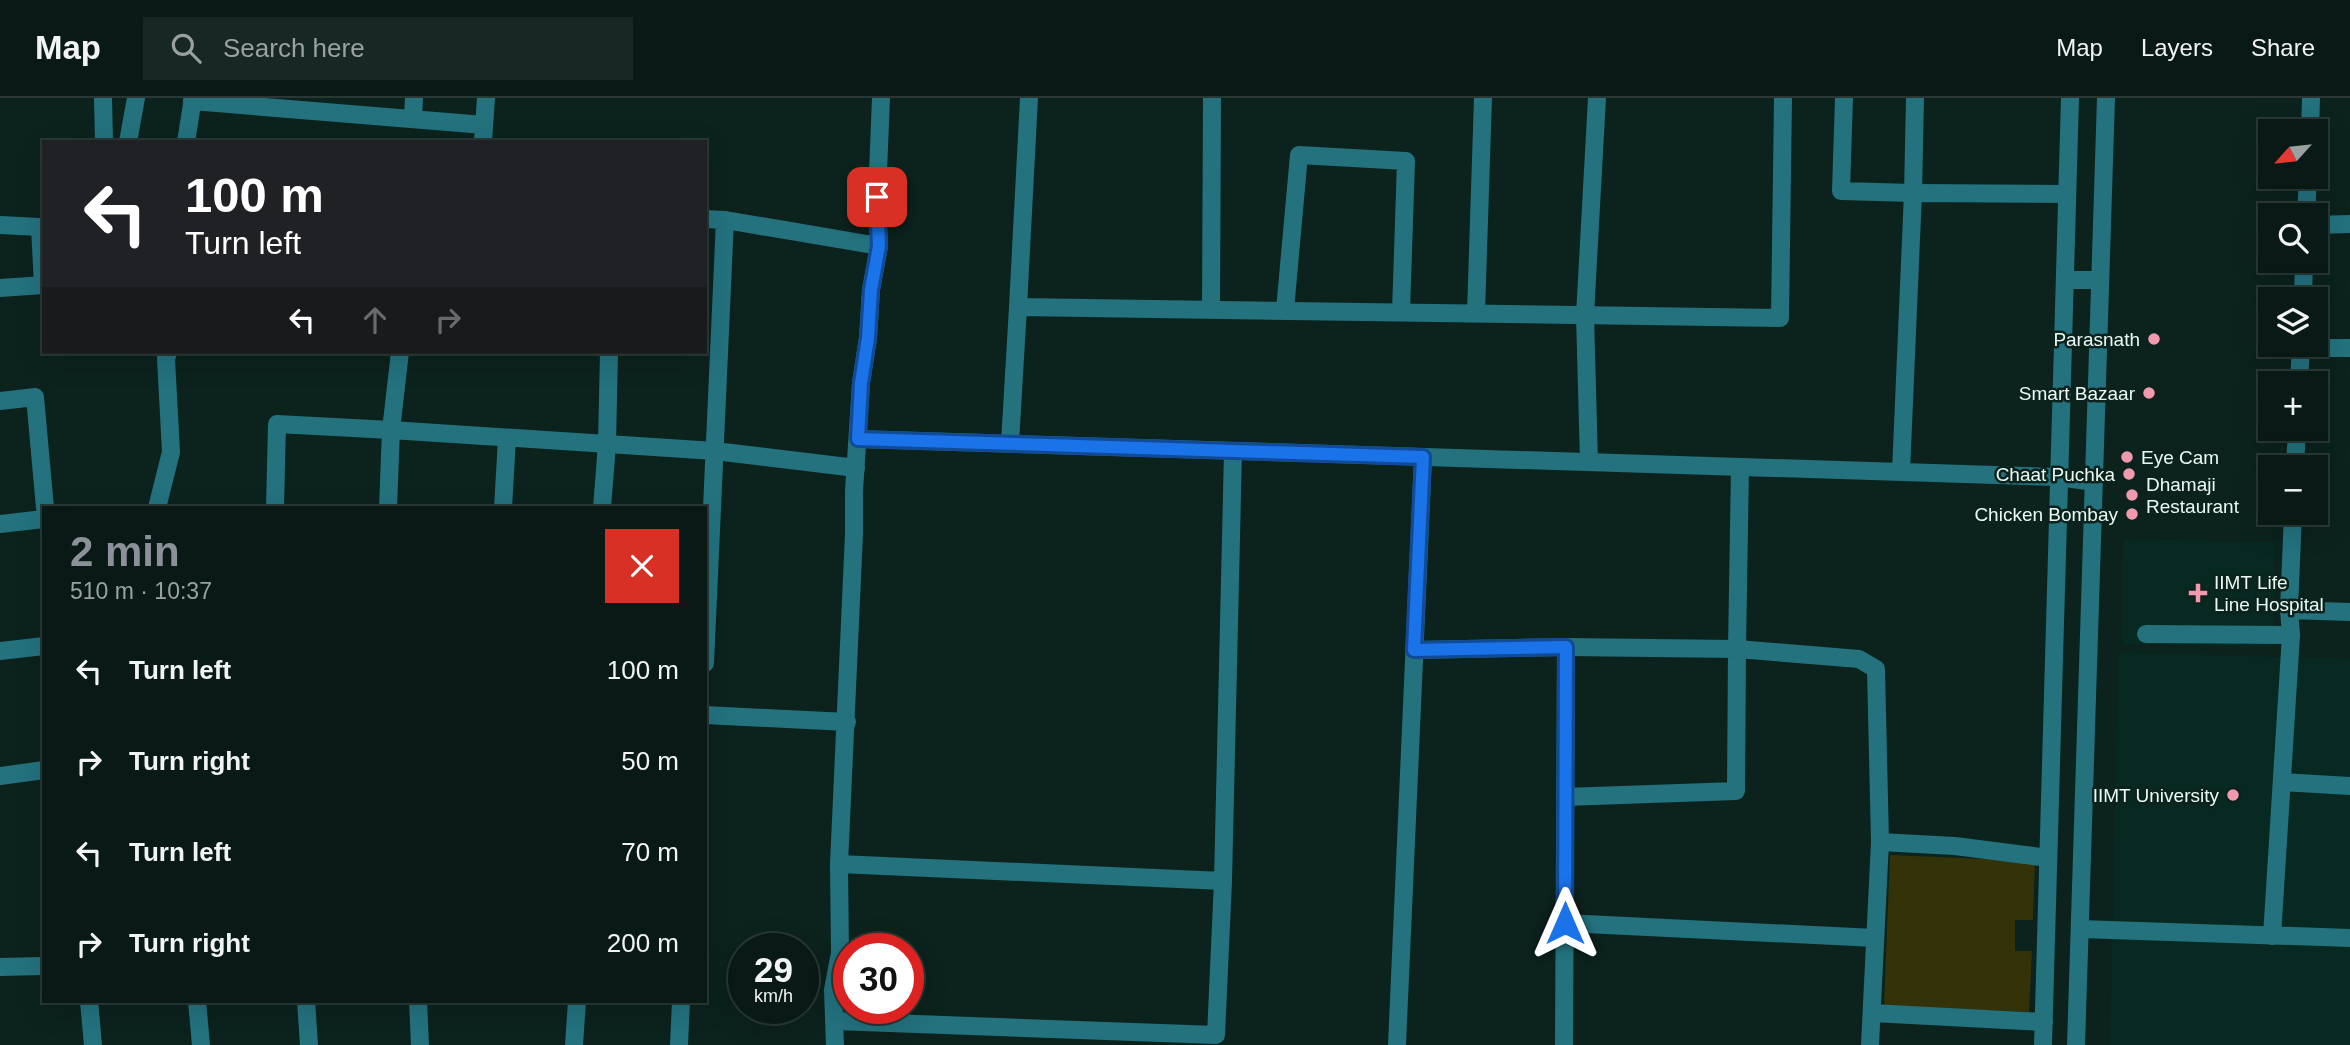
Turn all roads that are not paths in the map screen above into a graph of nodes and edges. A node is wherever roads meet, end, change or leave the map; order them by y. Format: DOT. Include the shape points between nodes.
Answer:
graph roads {
  1 [pos="103,98"];
  2 [pos="136,98"];
  3 [pos="414,98"];
  4 [pos="486,98"];
  5 [pos="881,98"];
  6 [pos="1029,98"];
  7 [pos="1212,98"];
  8 [pos="1483,98"];
  9 [pos="1597,98"];
  10 [pos="1783,98"];
  11 [pos="1844,98"];
  12 [pos="1915,98"];
  13 [pos="2070,98"];
  14 [pos="2106,98"];
  15 [pos="2311,98"];
  16 [pos="192,99"];
  17 [pos="413,119"];
  18 [pos="2310,119"];
  19 [pos="483,133"];
  20 [pos="104,140"];
  21 [pos="128,140"];
  22 [pos="186,140"];
  23 [pos="1913,194"];
  24 [pos="2067,194"];
  25 [pos="707,219"];
  26 [pos="725,220"];
  27 [pos="2350,224"];
  28 [pos="0,225"];
  29 [pos="2328,225"];
  30 [pos="879,246"];
  31 [pos="42,266"];
  32 [pos="2065,280"];
  33 [pos="2100,280"];
  34 [pos="42,285"];
  35 [pos="0,288"];
  36 [pos="1018,307"];
  37 [pos="1211,309"];
  38 [pos="1285,310"];
  39 [pos="1401,312"];
  40 [pos="1476,313"];
  41 [pos="1585,315"];
  42 [pos="2328,347"];
  43 [pos="2350,348"];
  44 [pos="167,354"];
  45 [pos="400,354"];
  46 [pos="609,354"];
  47 [pos="0,401"];
  48 [pos="391,430"];
  49 [pos="507,438"];
  50 [pos="858,439"];
  51 [pos="1010,443"];
  52 [pos="607,444"];
  53 [pos="715,451"];
  54 [pos="1233,451"];
  55 [pos="1423,457"];
  56 [pos="1589,462"];
  57 [pos="856,467"];
  58 [pos="1740,467"];
  59 [pos="1901,472"];
  60 [pos="2059,477"];
  61 [pos="2094,482"];
  62 [pos="45,506"];
  63 [pos="158,506"];
  64 [pos="275,506"];
  65 [pos="388,506"];
  66 [pos="503,506"];
  67 [pos="602,506"];
  68 [pos="42,519"];
  69 [pos="0,524"];
  70 [pos="2293,525"];
  71 [pos="2289,610"];
  72 [pos="2350,612"];
  73 [pos="707,621"];
  74 [pos="2146,634"];
  75 [pos="2291,635"];
  76 [pos="42,646"];
  77 [pos="1566,647"];
  78 [pos="1737,649"];
  79 [pos="1414,650"];
  80 [pos="0,651"];
  81 [pos="707,715"];
  82 [pos="847,722"];
  83 [pos="42,771"];
  84 [pos="0,776"];
  85 [pos="2282,782"];
  86 [pos="2350,786"];
  87 [pos="1565,797"];
  88 [pos="1880,842"];
  89 [pos="2048,858"];
  90 [pos="839,864"];
  91 [pos="1223,881"];
  92 [pos="1565,923"];
  93 [pos="2080,929"];
  94 [pos="840,933"];
  95 [pos="2272,936"];
  96 [pos="1875,938"];
  97 [pos="2350,938"];
  98 [pos="42,966"];
  99 [pos="0,967"];
  100 [pos="89,1003"];
  101 [pos="197,1003"];
  102 [pos="306,1003"];
  103 [pos="418,1003"];
  104 [pos="576,1003"];
  105 [pos="681,1003"];
  106 [pos="1872,1013"];
  107 [pos="2043,1022"];
  108 [pos="835,1024"];
  109 [pos="917,1024"];
  110 [pos="93,1045"];
  111 [pos="201,1045"];
  112 [pos="309,1045"];
  113 [pos="420,1045"];
  114 [pos="574,1045"];
  115 [pos="679,1045"];
  116 [pos="835,1045"];
  117 [pos="1397,1045"];
  118 [pos="1564,1045"];
  119 [pos="1870,1045"];
  120 [pos="2043,1045"];
  121 [pos="2076,1045"];
  1 -- 20 [label="street"];
  2 -- 21 [label="street"];
  3 -- 17 [label="street"];
  4 -- 19 [label="street"];
  5 -- 30 [label="street"];
  6 -- 36 [label="street"];
  7 -- 37 [label="street"];
  8 -- 40 [label="street"];
  9 -- 41 [label="street"];
  10 -- 41 [label="street" via="1780,318"];
  11 -- 23 [label="street" via="1841,191"];
  12 -- 23 [label="street"];
  13 -- 24 [label="street"];
  14 -- 33 [label="street"];
  15 -- 18 [label="street"];
  16 -- 17 [label="street"];
  16 -- 22 [label="street"];
  17 -- 19 [label="street"];
  23 -- 24 [label="street"];
  23 -- 59 [label="street"];
  24 -- 32 [label="street"];
  25 -- 26 [label="street"];
  26 -- 30 [label="street"];
  26 -- 53 [label="street"];
  27 -- 29 [label="street"];
  28 -- 31 [label="street" via="40,227"];
  30 -- 50 [label="street"];
  32 -- 33 [label="street"];
  32 -- 60 [label="street"];
  33 -- 61 [label="street"];
  34 -- 35 [label="street"];
  36 -- 37 [label="street"];
  36 -- 51 [label="street"];
  37 -- 38 [label="street"];
  38 -- 39 [label="street"];
  38 -- 39 [label="street" via="1299,155 1406,161"];
  39 -- 40 [label="street"];
  40 -- 41 [label="street"];
  41 -- 56 [label="street"];
  42 -- 43 [label="street"];
  44 -- 63 [label="street" via="171,452"];
  45 -- 48 [label="street"];
  46 -- 52 [label="street"];
  47 -- 62 [label="street" via="35,397"];
  48 -- 49 [label="street"];
  48 -- 64 [label="street" via="277,424"];
  48 -- 65 [label="street"];
  49 -- 52 [label="street"];
  49 -- 66 [label="street"];
  50 -- 51 [label="street"];
  50 -- 57 [label="street"];
  51 -- 54 [label="street"];
  52 -- 53 [label="street"];
  52 -- 67 [label="street"];
  53 -- 57 [label="street"];
  53 -- 73 [label="street"];
  54 -- 55 [label="street"];
  54 -- 91 [label="street"];
  55 -- 56 [label="street"];
  55 -- 79 [label="street"];
  56 -- 58 [label="street"];
  57 -- 82 [label="street"];
  58 -- 59 [label="street"];
  58 -- 78 [label="street"];
  59 -- 60 [label="street"];
  60 -- 61 [label="street"];
  60 -- 89 [label="street"];
  61 -- 93 [label="street"];
  68 -- 69 [label="street"];
  70 -- 71 [label="street"];
  71 -- 72 [label="street"];
  71 -- 75 [label="street"];
  74 -- 75 [label="street"];
  75 -- 85 [label="street"];
  76 -- 80 [label="street"];
  77 -- 78 [label="street"];
  77 -- 79 [label="street"];
  77 -- 87 [label="street"];
  78 -- 87 [label="street" via="1736,791"];
  78 -- 88 [label="street" via="1859,659 1876,669"];
  79 -- 117 [label="street"];
  81 -- 82 [label="street"];
  82 -- 90 [label="street"];
  83 -- 84 [label="street"];
  85 -- 86 [label="street"];
  85 -- 95 [label="street"];
  87 -- 92 [label="street"];
  88 -- 89 [label="street"];
  88 -- 96 [label="street"];
  89 -- 107 [label="street"];
  90 -- 91 [label="street"];
  90 -- 94 [label="street"];
  91 -- 109 [label="street" via="1216,1035"];
  92 -- 96 [label="street"];
  92 -- 118 [label="street"];
  93 -- 95 [label="street"];
  93 -- 121 [label="street"];
  95 -- 97 [label="street"];
  96 -- 106 [label="street"];
  98 -- 99 [label="street"];
  100 -- 110 [label="street"];
  101 -- 111 [label="street"];
  102 -- 112 [label="street"];
  103 -- 113 [label="street"];
  104 -- 114 [label="street"];
  105 -- 115 [label="street"];
  106 -- 107 [label="street"];
  106 -- 119 [label="street"];
  107 -- 120 [label="street"];
  108 -- 116 [label="street"];
}
